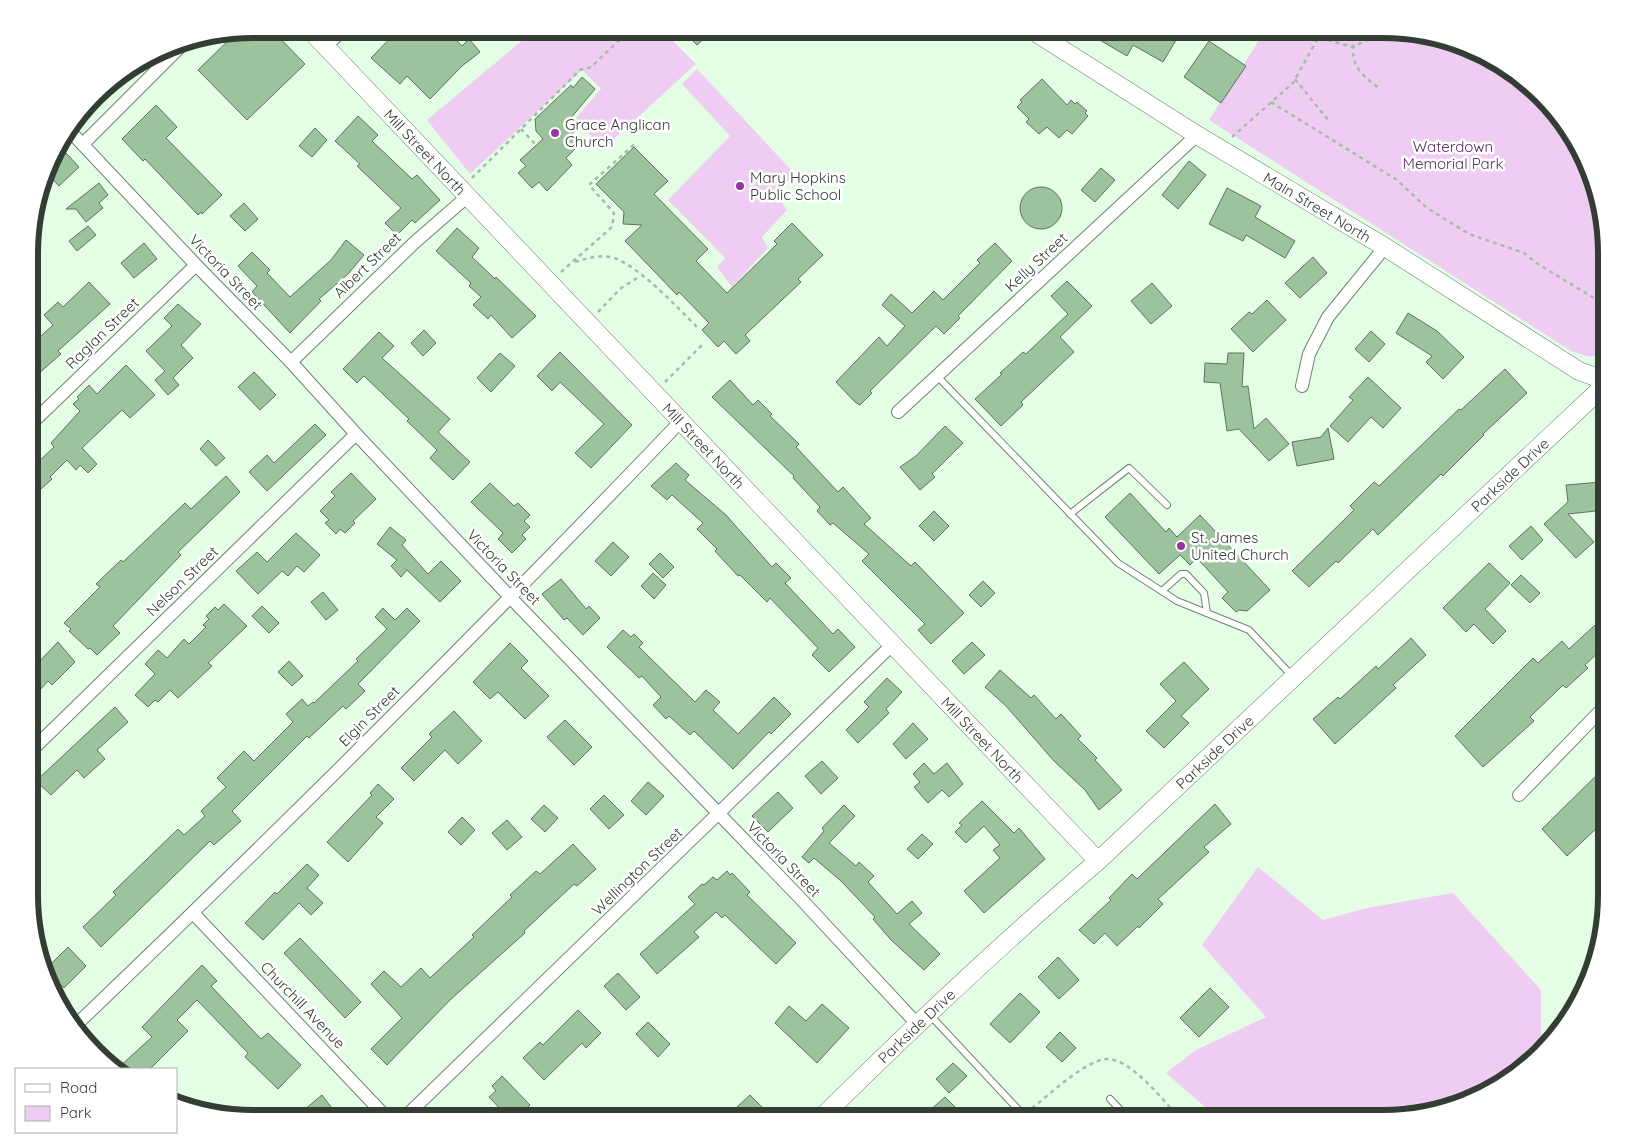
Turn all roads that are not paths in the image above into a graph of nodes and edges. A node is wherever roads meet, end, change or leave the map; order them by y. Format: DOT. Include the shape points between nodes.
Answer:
graph roads {
  1 [pos="318,38"];
  2 [pos="334,38"];
  3 [pos="1044,38"];
  4 [pos="326,46"];
  5 [pos="175,52"];
  6 [pos="73,134"];
  7 [pos="1197,135"];
  8 [pos="83,144"];
  9 [pos="465,191"];
  10 [pos="1385,247"];
  11 [pos="196,265"];
  12 [pos="291,362"];
  13 [pos="937,376"];
  14 [pos="1598,379"];
  15 [pos="1302,386"];
  16 [pos="1598,390"];
  17 [pos="898,412"];
  18 [pos="38,417"];
  19 [pos="680,422"];
  20 [pos="356,434"];
  21 [pos="1167,505"];
  22 [pos="1070,514"];
  23 [pos="1162,591"];
  24 [pos="512,598"];
  25 [pos="1207,613"];
  26 [pos="892,645"];
  27 [pos="1293,677"];
  28 [pos="1598,713"];
  29 [pos="38,744"];
  30 [pos="1519,795"];
  31 [pos="718,814"];
  32 [pos="1098,861"];
  33 [pos="193,913"];
  34 [pos="923,1019"];
  35 [pos="79,1022"];
  36 [pos="1110,1100"];
  37 [pos="379,1110"];
  38 [pos="412,1110"];
  39 [pos="829,1110"];
  40 [pos="1018,1110"];
  41 [pos="1120,1110"];
  1 -- 4 [label="main road, Mill Street North"];
  2 -- 4 [label="street"];
  3 -- 7 [label="main road, Main Street North"];
  4 -- 9 [label="main road, Mill Street North"];
  5 -- 8 [label="street"];
  6 -- 8 [label="street, Victoria Street"];
  7 -- 10 [label="main road, Main Street North"];
  7 -- 13 [label="street, Kelly Street"];
  8 -- 11 [label="street, Victoria Street"];
  9 -- 12 [label="street, Albert Street"];
  9 -- 19 [label="main road, Mill Street North"];
  10 -- 14 [label="main road, Main Street North" via="1579,372"];
  10 -- 15 [label="street" via="1328,316 1309,354"];
  11 -- 12 [label="street, Victoria Street"];
  11 -- 18 [label="street, Raglan Street"];
  12 -- 20 [label="street, Victoria Street"];
  13 -- 17 [label="street, Kelly Street"];
  13 -- 22 [label="lane"];
  16 -- 27 [label="main road, Parkside Drive"];
  19 -- 24 [label="street, Elgin Street"];
  19 -- 26 [label="main road, Mill Street North"];
  20 -- 24 [label="street, Victoria Street"];
  20 -- 29 [label="street, Nelson Street"];
  21 -- 22 [label="lane" via="1129,468"];
  22 -- 23 [label="lane" via="1118,563"];
  23 -- 25 [label="lane"];
  23 -- 25 [label="lane" via="1181,574 1186,574 1204,593"];
  24 -- 31 [label="street, Victoria Street"];
  24 -- 33 [label="street, Elgin Street"];
  25 -- 27 [label="lane" via="1249,630"];
  26 -- 31 [label="street, Wellington Street"];
  26 -- 32 [label="main road, Mill Street North"];
  27 -- 32 [label="main road, Parkside Drive"];
  28 -- 30 [label="street"];
  31 -- 34 [label="street, Victoria Street"];
  31 -- 38 [label="street, Wellington Street"];
  32 -- 34 [label="main road, Parkside Drive"];
  33 -- 35 [label="street, Elgin Street"];
  33 -- 37 [label="street, Churchill Avenue"];
  34 -- 39 [label="main road, Parkside Drive"];
  34 -- 40 [label="lane"];
  36 -- 41 [label="lane"];
}
